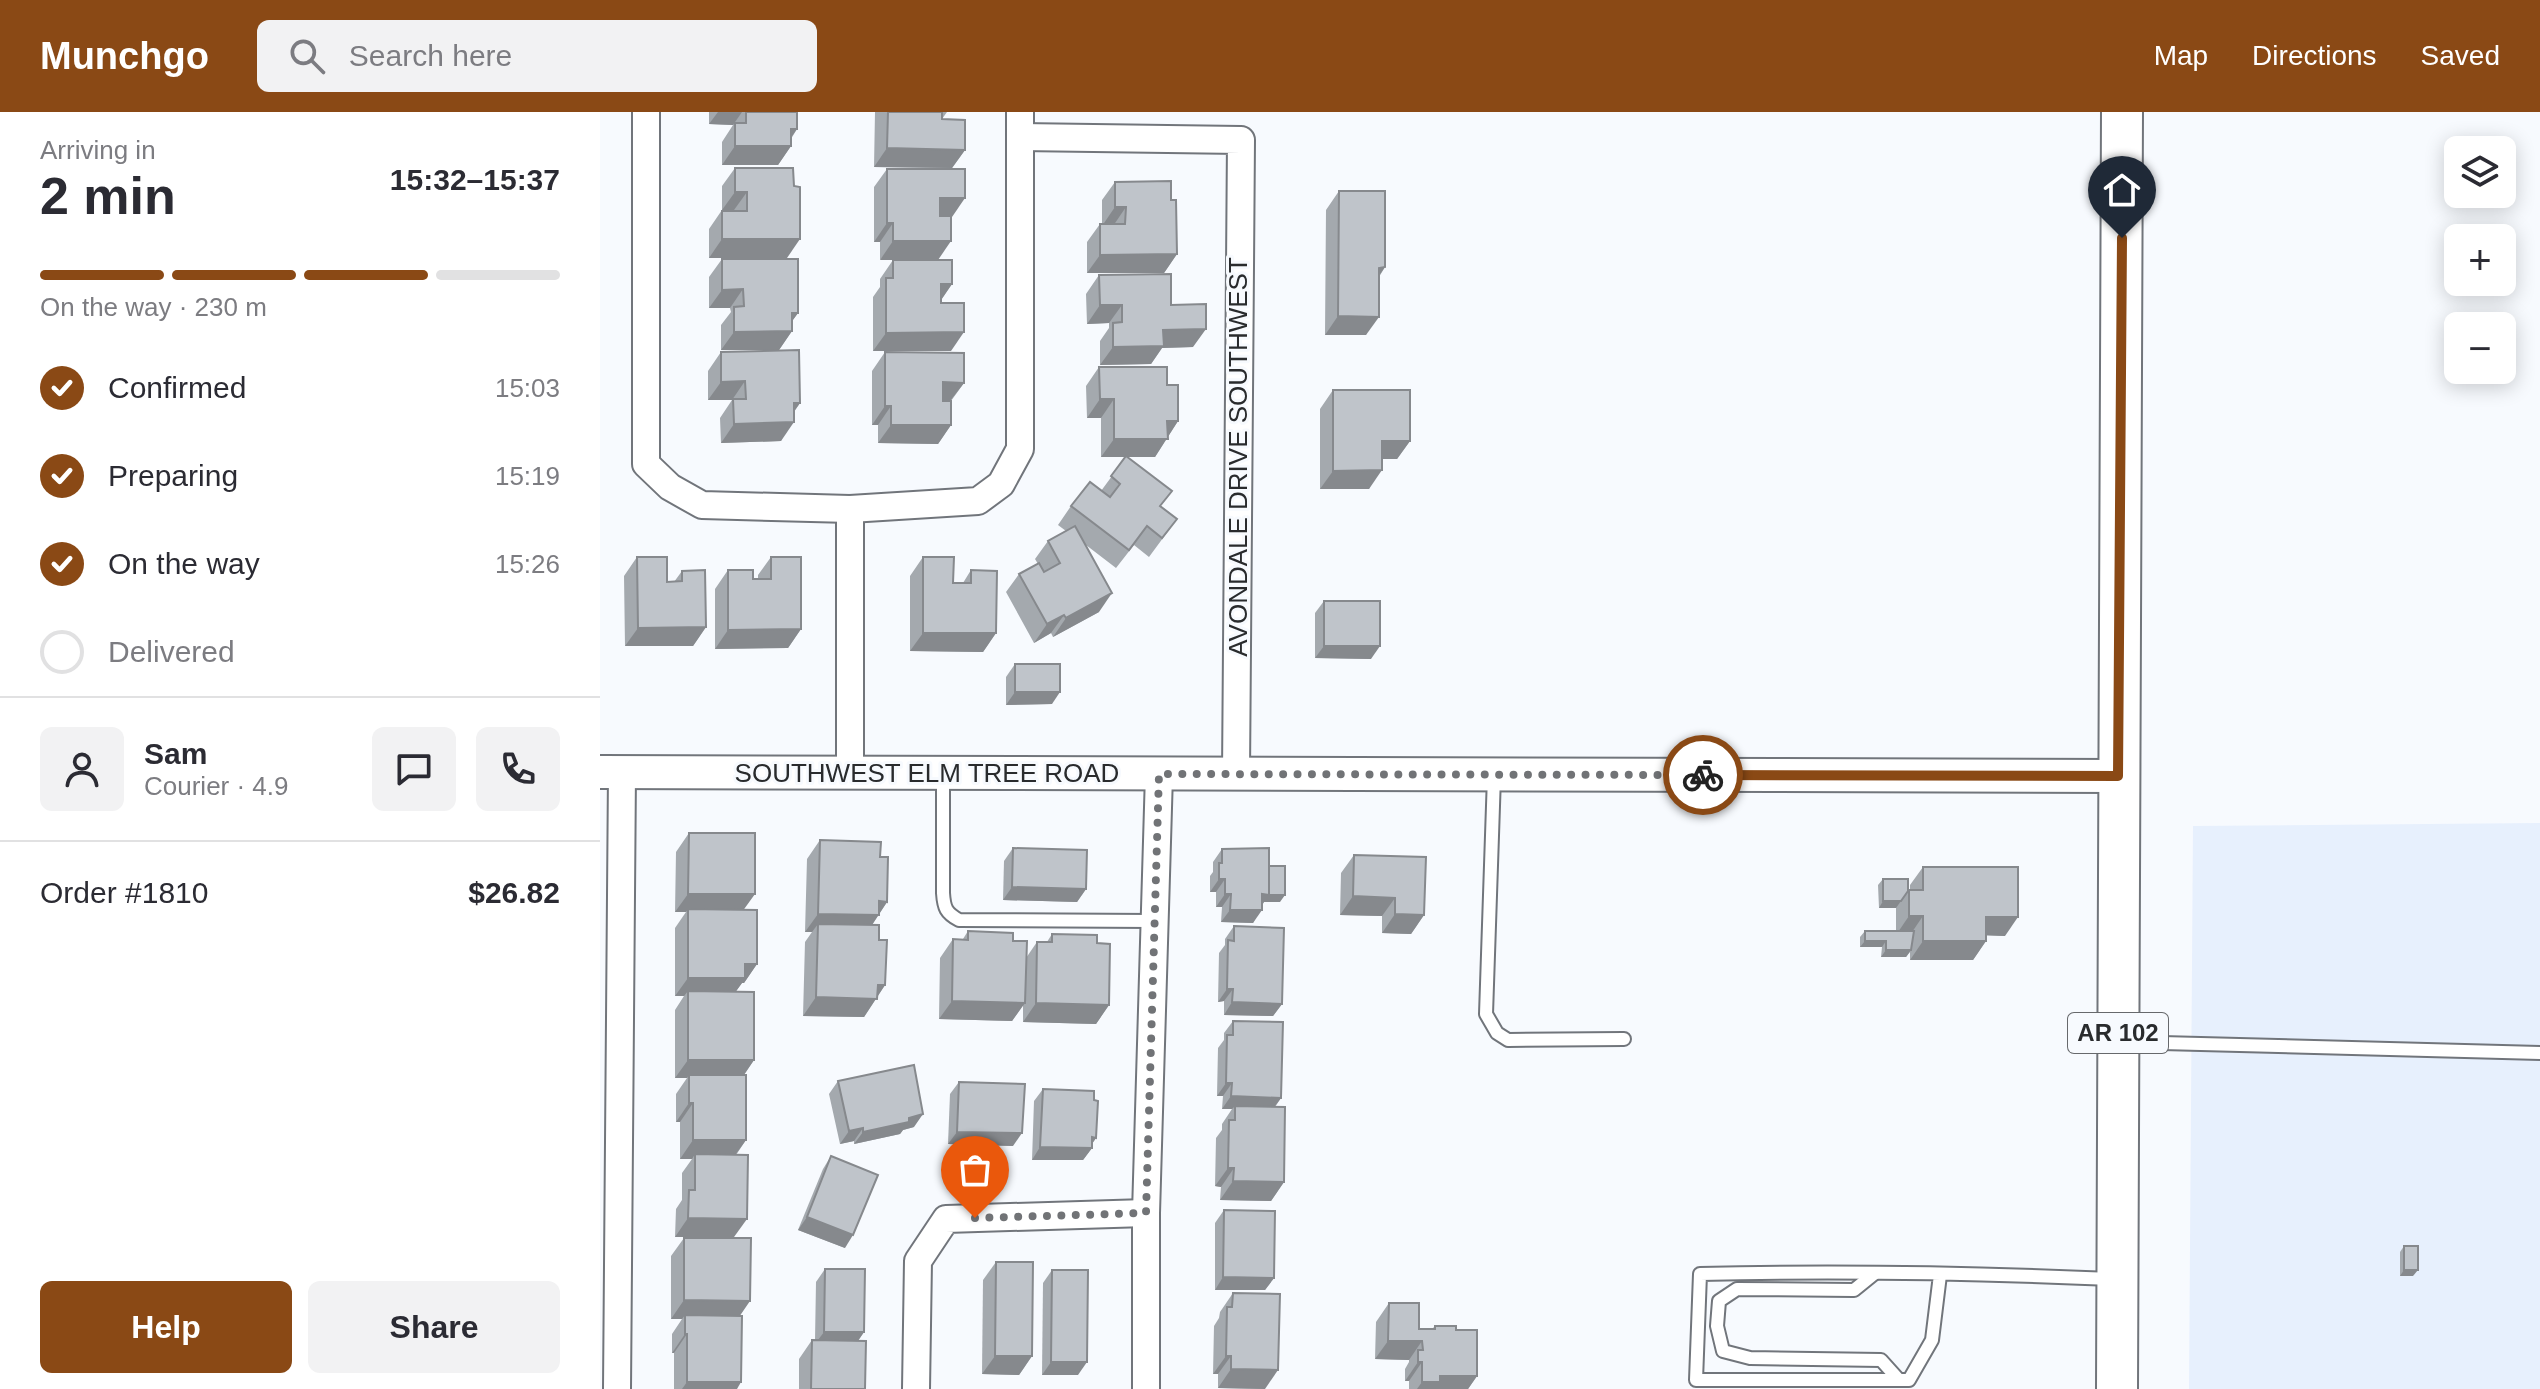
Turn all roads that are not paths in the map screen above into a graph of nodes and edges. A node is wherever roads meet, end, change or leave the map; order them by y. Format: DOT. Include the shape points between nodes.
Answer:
graph roads {
  1 [pos="646,112"];
  2 [pos="2122,112"];
  3 [pos="1020,124"];
  4 [pos="850,509"];
  5 [pos="611,772"];
  6 [pos="850,773"];
  7 [pos="943,773"];
  8 [pos="1159,774"];
  9 [pos="1236,774"];
  10 [pos="1494,774"];
  11 [pos="2118,776"];
  12 [pos="1154,921"];
  13 [pos="1624,1039"];
  14 [pos="2118,1042"];
  15 [pos="2540,1053"];
  16 [pos="1146,1213"];
  17 [pos="1875,1273"];
  18 [pos="1940,1275"];
  19 [pos="2118,1285"];
  20 [pos="1899,1380"];
  21 [pos="617,1389"];
  22 [pos="916,1389"];
  23 [pos="1146,1389"];
  24 [pos="2117,1389"];
  1 -- 4 [label="street" via="646,464 670,487 702,505"];
  2 -- 11 [label="main road, AR 102"];
  3 -- 4 [label="street" via="1020,449 1001,484 978,501"];
  3 -- 9 [label="street, AVONDALE DRIVE SOUTHWEST" via="1241,140"];
  4 -- 6 [label="street"];
  5 -- 6 [label="street, SOUTHWEST ELM TREE ROAD"];
  5 -- 21 [label="street"];
  6 -- 7 [label="street, SOUTHWEST ELM TREE ROAD"];
  7 -- 8 [label="street, SOUTHWEST ELM TREE ROAD"];
  7 -- 12 [label="lane" via="943,893 948,914 959,920"];
  8 -- 9 [label="street, SOUTHWEST ELM TREE ROAD"];
  8 -- 12 [label="street"];
  9 -- 10 [label="street, SOUTHWEST ELM TREE ROAD"];
  10 -- 11 [label="street, SOUTHWEST ELM TREE ROAD"];
  10 -- 13 [label="lane" via="1486,1014 1508,1040"];
  11 -- 14 [label="main road, AR 102"];
  12 -- 16 [label="street"];
  14 -- 15 [label="lane"];
  14 -- 19 [label="main road, AR 102"];
  16 -- 22 [label="street" via="946,1219 918,1261"];
  16 -- 23 [label="street"];
  17 -- 18 [label="lane"];
  17 -- 20 [label="lane" via="1854,1290 1737,1289 1719,1301 1717,1326 1723,1351 1750,1358 1881,1360"];
  17 -- 20 [label="lane" via="1700,1274 1696,1380"];
  18 -- 19 [label="lane"];
  18 -- 20 [label="lane" via="1932,1340 1909,1380"];
  19 -- 24 [label="main road, AR 102"];
}
